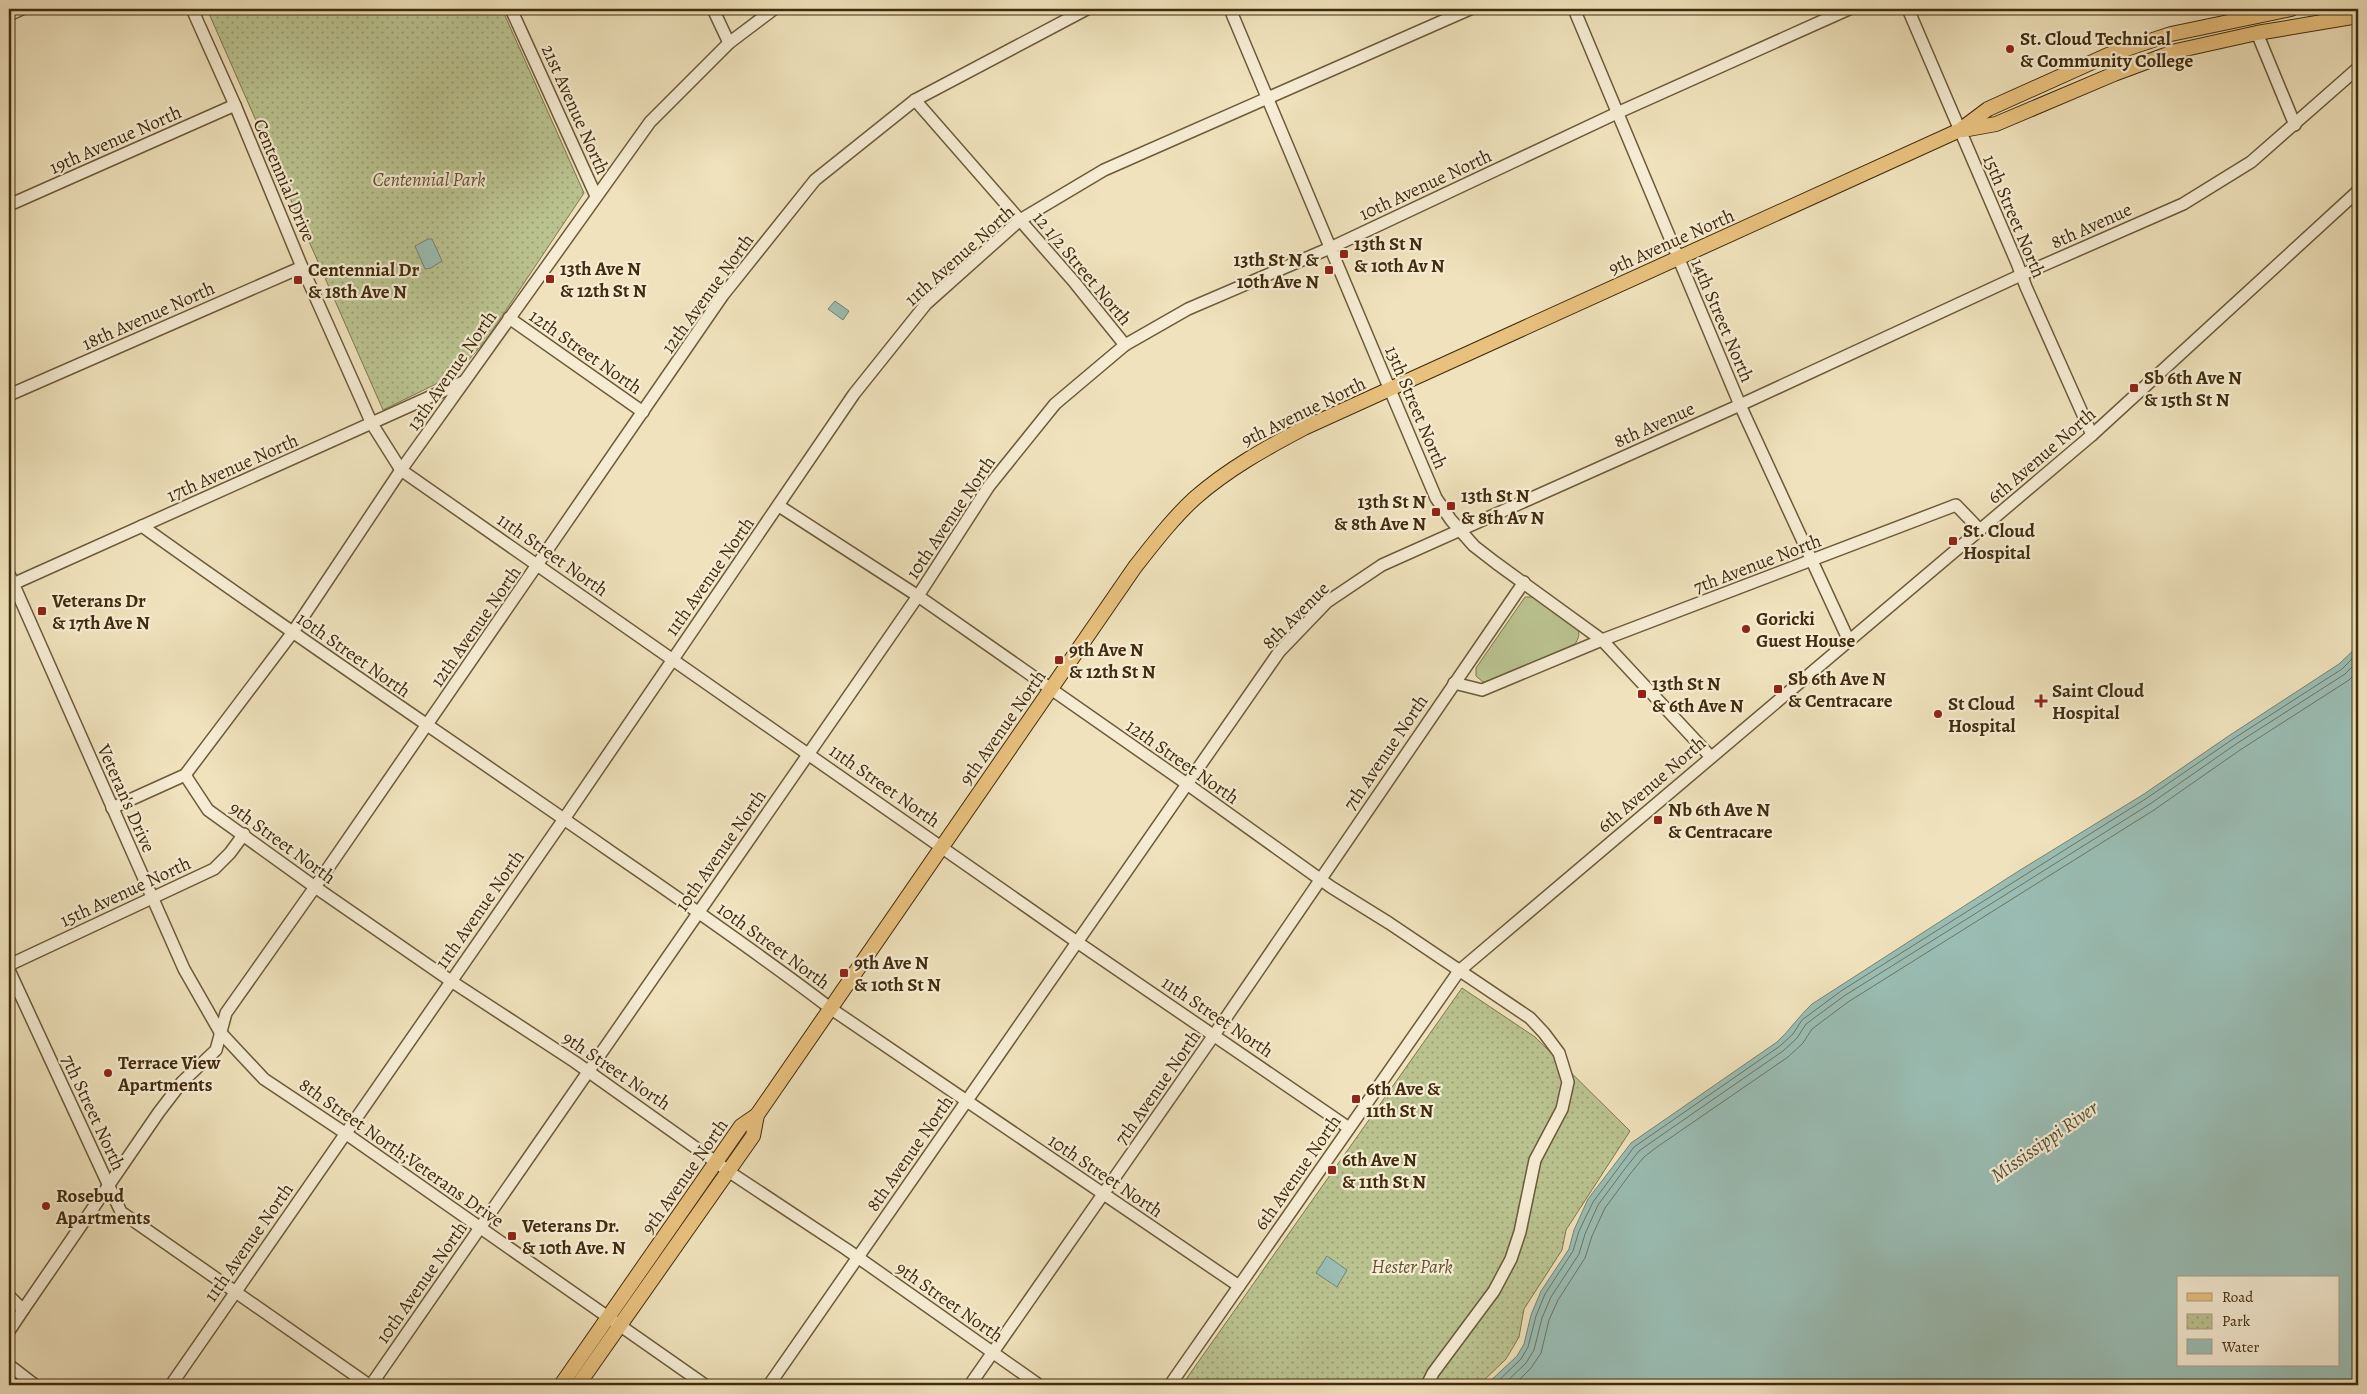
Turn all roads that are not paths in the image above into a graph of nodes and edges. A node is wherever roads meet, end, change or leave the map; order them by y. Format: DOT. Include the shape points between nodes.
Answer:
graph roads {
  1 [pos="22,9"];
  2 [pos="192,9"];
  3 [pos="511,9"];
  4 [pos="713,9"];
  5 [pos="774,9"];
  6 [pos="1087,9"];
  7 [pos="1230,9"];
  8 [pos="1470,9"];
  9 [pos="1574,9"];
  10 [pos="1849,9"];
  11 [pos="1908,9"];
  12 [pos="2291,9"];
  13 [pos="9,15"];
  14 [pos="2358,16"];
  15 [pos="2257,33"];
  16 [pos="728,43"];
  17 [pos="2358,68"];
  18 [pos="1268,98"];
  19 [pos="915,100"];
  20 [pos="235,105"];
  21 [pos="1617,113"];
  22 [pos="2295,125"];
  23 [pos="1960,130"];
  24 [pos="2358,191"];
  25 [pos="596,196"];
  26 [pos="9,204"];
  27 [pos="1020,220"];
  28 [pos="1330,248"];
  29 [pos="1679,258"];
  30 [pos="302,267"];
  31 [pos="2021,275"];
  32 [pos="509,318"];
  33 [pos="1125,346"];
  34 [pos="464,382"];
  35 [pos="1390,390"];
  36 [pos="9,395"];
  37 [pos="1740,405"];
  38 [pos="643,412"];
  39 [pos="372,424"];
  40 [pos="2092,435"];
  41 [pos="401,470"];
  42 [pos="779,506"];
  43 [pos="142,526"];
  44 [pos="1458,530"];
  45 [pos="1980,530"];
  46 [pos="1811,562"];
  47 [pos="538,565"];
  48 [pos="11,579"];
  49 [pos="1524,582"];
  50 [pos="918,596"];
  51 [pos="293,632"];
  52 [pos="1602,640"];
  53 [pos="1849,641"];
  54 [pos="673,659"];
  55 [pos="1454,683"];
  56 [pos="1051,689"];
  57 [pos="427,726"];
  58 [pos="809,753"];
  59 [pos="1710,756"];
  60 [pos="185,775"];
  61 [pos="1187,784"];
  62 [pos="112,808"];
  63 [pos="564,819"];
  64 [pos="244,834"];
  65 [pos="942,847"];
  66 [pos="1320,879"];
  67 [pos="315,888"];
  68 [pos="153,898"];
  69 [pos="698,911"];
  70 [pos="1077,942"];
  71 [pos="9,965"];
  72 [pos="9,970"];
  73 [pos="1459,971"];
  74 [pos="451,980"];
  75 [pos="830,1008"];
  76 [pos="220,1032"];
  77 [pos="1214,1034"];
  78 [pos="588,1071"];
  79 [pos="967,1100"];
  80 [pos="757,1115"];
  81 [pos="1349,1128"];
  82 [pos="345,1133"];
  83 [pos="716,1162"];
  84 [pos="728,1170"];
  85 [pos="108,1184"];
  86 [pos="1103,1194"];
  87 [pos="480,1228"];
  88 [pos="858,1258"];
  89 [pos="1239,1286"];
  90 [pos="236,1292"];
  91 [pos="9,1296"];
  92 [pos="23,1310"];
  93 [pos="608,1317"];
  94 [pos="620,1326"];
  95 [pos="9,1331"];
  96 [pos="993,1353"];
  97 [pos="9,1365"];
  98 [pos="35,1385"];
  99 [pos="171,1385"];
  100 [pos="370,1385"];
  101 [pos="561,1385"];
  102 [pos="578,1385"];
  103 [pos="705,1385"];
  104 [pos="769,1385"];
  105 [pos="970,1385"];
  106 [pos="1039,1385"];
  107 [pos="1170,1385"];
  108 [pos="1426,1385"];
  1 -- 13 [label="street"];
  2 -- 20 [label="street, Centennial Drive"];
  3 -- 25 [label="street, 21st Avenue North"];
  4 -- 16 [label="street"];
  5 -- 16 [label="street, 13th Avenue North"];
  6 -- 19 [label="street, 12th Avenue North"];
  7 -- 18 [label="street, 13th Street North"];
  8 -- 18 [label="street, 11th Avenue North"];
  9 -- 21 [label="street, 14th Street North"];
  10 -- 21 [label="street, 10th Avenue North"];
  11 -- 23 [label="street, 15th Street North"];
  12 -- 23 [label="main road, 9th Avenue North" via="2171,34 2108,55 1988,109"];
  14 -- 15 [label="main road, 9th Avenue North"];
  15 -- 22 [label="street"];
  15 -- 23 [label="main road, 9th Avenue North" via="2176,51 1996,124"];
  16 -- 25 [label="street, 13th Avenue North" via="650,122"];
  17 -- 22 [label="street, 8th Avenue"];
  18 -- 27 [label="street, 11th Avenue North" via="1104,170"];
  18 -- 28 [label="street, 13th Street North"];
  19 -- 27 [label="street, 12 1/2 Street North"];
  19 -- 38 [label="street, 12th Avenue North" via="815,180 725,293"];
  20 -- 26 [label="street, 19th Avenue North"];
  20 -- 30 [label="street, Centennial Drive"];
  21 -- 28 [label="street, 10th Avenue North"];
  21 -- 29 [label="street, 14th Street North"];
  22 -- 31 [label="street, 8th Avenue" via="2251,162 2183,204"];
  23 -- 29 [label="main road, 9th Avenue North"];
  23 -- 31 [label="street, 15th Street North"];
  24 -- 40 [label="street, 6th Avenue North"];
  25 -- 32 [label="street, 13th Avenue North"];
  27 -- 33 [label="street, 12 1/2 Street North"];
  27 -- 42 [label="street, 11th Avenue North" via="926,304 854,394"];
  28 -- 33 [label="street, 10th Avenue North" via="1188,309"];
  28 -- 35 [label="street, 13th Street North"];
  29 -- 35 [label="main road, 9th Avenue North"];
  29 -- 37 [label="street, 14th Street North"];
  30 -- 36 [label="street, 18th Avenue North"];
  30 -- 39 [label="street, Centennial Drive"];
  31 -- 37 [label="street, 8th Avenue"];
  31 -- 40 [label="street, 15th Street North"];
  32 -- 34 [label="street, 13th Avenue North"];
  32 -- 38 [label="street, 12th Street North"];
  33 -- 50 [label="street, 10th Avenue North" via="1055,404 989,486"];
  34 -- 39 [label="street, 17th Avenue North"];
  34 -- 41 [label="street, 13th Avenue North"];
  35 -- 44 [label="street, 13th Street North" via="1436,498"];
  35 -- 56 [label="main road, 9th Avenue North" via="1274,443 1246,459 1196,498 1135,567"];
  37 -- 44 [label="street, 8th Avenue"];
  37 -- 46 [label="street, 14th Street North"];
  38 -- 47 [label="street, 12th Avenue North"];
  39 -- 41 [label="street, Centennial Drive"];
  39 -- 43 [label="street, 17th Avenue North"];
  40 -- 45 [label="street, 6th Avenue North"];
  41 -- 47 [label="street, 11th Street North"];
  41 -- 51 [label="street, 13th Avenue North"];
  42 -- 50 [label="street, 12th Street North"];
  42 -- 54 [label="street, 11th Avenue North"];
  43 -- 48 [label="street, 17th Avenue North"];
  43 -- 51 [label="street, 10th Street North"];
  44 -- 49 [label="street, 13th Street North"];
  44 -- 61 [label="street, 8th Avenue" via="1382,565 1327,602 1279,652"];
  45 -- 46 [label="street, 7th Avenue North" via="1956,505"];
  45 -- 53 [label="street, 6th Avenue North"];
  46 -- 52 [label="street, 7th Avenue North"];
  46 -- 53 [label="street, 14th Street North"];
  47 -- 54 [label="street, 11th Street North"];
  47 -- 57 [label="street, 12th Avenue North"];
  48 -- 62 [label="street, Veteran's Drive"];
  49 -- 52 [label="street, 13th Street North"];
  49 -- 55 [label="street, 7th Avenue North"];
  50 -- 56 [label="street, 12th Street North"];
  50 -- 58 [label="street, 10th Avenue North"];
  51 -- 57 [label="street, 10th Street North"];
  51 -- 60 [label="street, 13th Avenue North"];
  52 -- 55 [label="street, 7th Avenue North" via="1482,690"];
  52 -- 59 [label="street, 13th Street North"];
  53 -- 59 [label="street, 6th Avenue North"];
  54 -- 58 [label="street, 11th Street North"];
  54 -- 63 [label="street, 11th Avenue North"];
  55 -- 66 [label="street, 7th Avenue North"];
  56 -- 61 [label="street, 12th Street North"];
  56 -- 65 [label="main road, 9th Avenue North"];
  57 -- 63 [label="street, 10th Street North"];
  57 -- 67 [label="street, 12th Avenue North"];
  58 -- 65 [label="street, 11th Street North"];
  58 -- 69 [label="street, 10th Avenue North"];
  59 -- 73 [label="street, 6th Avenue North"];
  60 -- 62 [label="street"];
  60 -- 64 [label="street, 9th Street North" via="208,810"];
  61 -- 66 [label="street, 12th Street North"];
  61 -- 70 [label="street, 8th Avenue"];
  62 -- 68 [label="street, Veteran's Drive"];
  63 -- 69 [label="street, 10th Street North"];
  63 -- 74 [label="street, 11th Avenue North"];
  64 -- 67 [label="street, 9th Street North"];
  64 -- 68 [label="street, 15th Avenue North" via="214,868"];
  65 -- 70 [label="street, 11th Street North"];
  65 -- 75 [label="main road, 9th Avenue North"];
  66 -- 73 [label="street, 12th Street North"];
  66 -- 77 [label="street, 7th Avenue North"];
  67 -- 74 [label="street, 9th Street North"];
  67 -- 76 [label="street, 12th Avenue North" via="226,1013"];
  68 -- 71 [label="street, 15th Avenue North"];
  68 -- 76 [label="street, Veteran's Drive" via="184,968"];
  69 -- 75 [label="street, 10th Street North"];
  69 -- 78 [label="street, 10th Avenue North"];
  70 -- 77 [label="street, 11th Street North"];
  70 -- 79 [label="street, 8th Avenue North"];
  72 -- 85 [label="street, 7th Street North"];
  73 -- 81 [label="street, 6th Avenue North"];
  73 -- 108 [label="street, 12th Street North" via="1530,1018 1559,1053 1568,1082 1562,1109 1535,1160 1511,1259 1494,1291"];
  74 -- 78 [label="street, 9th Street North"];
  74 -- 82 [label="street, 11th Avenue North"];
  75 -- 79 [label="street, 10th Street North"];
  75 -- 80 [label="main road, 9th Avenue North"];
  76 -- 82 [label="street, 8th Street North;Veterans Drive" via="264,1079"];
  76 -- 85 [label="street, 12th Avenue North" via="216,1050 182,1082"];
  77 -- 81 [label="street, 11th Street North"];
  77 -- 86 [label="street, 7th Avenue North"];
  78 -- 83 [label="street, 9th Street North"];
  78 -- 87 [label="street, 10th Avenue North"];
  79 -- 86 [label="street, 10th Street North"];
  79 -- 88 [label="street, 8th Avenue North"];
  80 -- 83 [label="main road, 9th Avenue North" via="740,1126"];
  80 -- 84 [label="main road, 9th Avenue North" via="753,1136"];
  81 -- 89 [label="street, 6th Avenue North"];
  82 -- 87 [label="street, 8th Street North;Veterans Drive"];
  82 -- 90 [label="street, 11th Avenue North"];
  83 -- 84 [label="street, 9th Street North"];
  83 -- 93 [label="main road, 9th Avenue North"];
  84 -- 88 [label="street, 9th Street North"];
  84 -- 94 [label="main road, 9th Avenue North"];
  85 -- 90 [label="street, 7th Street North" via="121,1212"];
  85 -- 92 [label="street, 12th Avenue North"];
  86 -- 89 [label="street, 10th Street North"];
  86 -- 96 [label="street, 7th Avenue North"];
  87 -- 93 [label="street, 8th Street North;Veterans Drive"];
  87 -- 100 [label="street, 10th Avenue North"];
  88 -- 96 [label="street, 9th Street North"];
  88 -- 104 [label="street, 8th Avenue North"];
  89 -- 107 [label="street, 6th Avenue North"];
  90 -- 99 [label="street, 11th Avenue North"];
  90 -- 100 [label="street, 7th Street North"];
  91 -- 92 [label="street"];
  92 -- 95 [label="street, 12th Avenue North"];
  93 -- 94 [label="street, 8th Street North;Veterans Drive"];
  93 -- 101 [label="main road, 9th Avenue North"];
  94 -- 102 [label="main road, 9th Avenue North"];
  94 -- 103 [label="street, 8th Street North;Veterans Drive"];
  96 -- 105 [label="street, 7th Avenue North"];
  96 -- 106 [label="street, 9th Street North"];
  97 -- 98 [label="street"];
}
